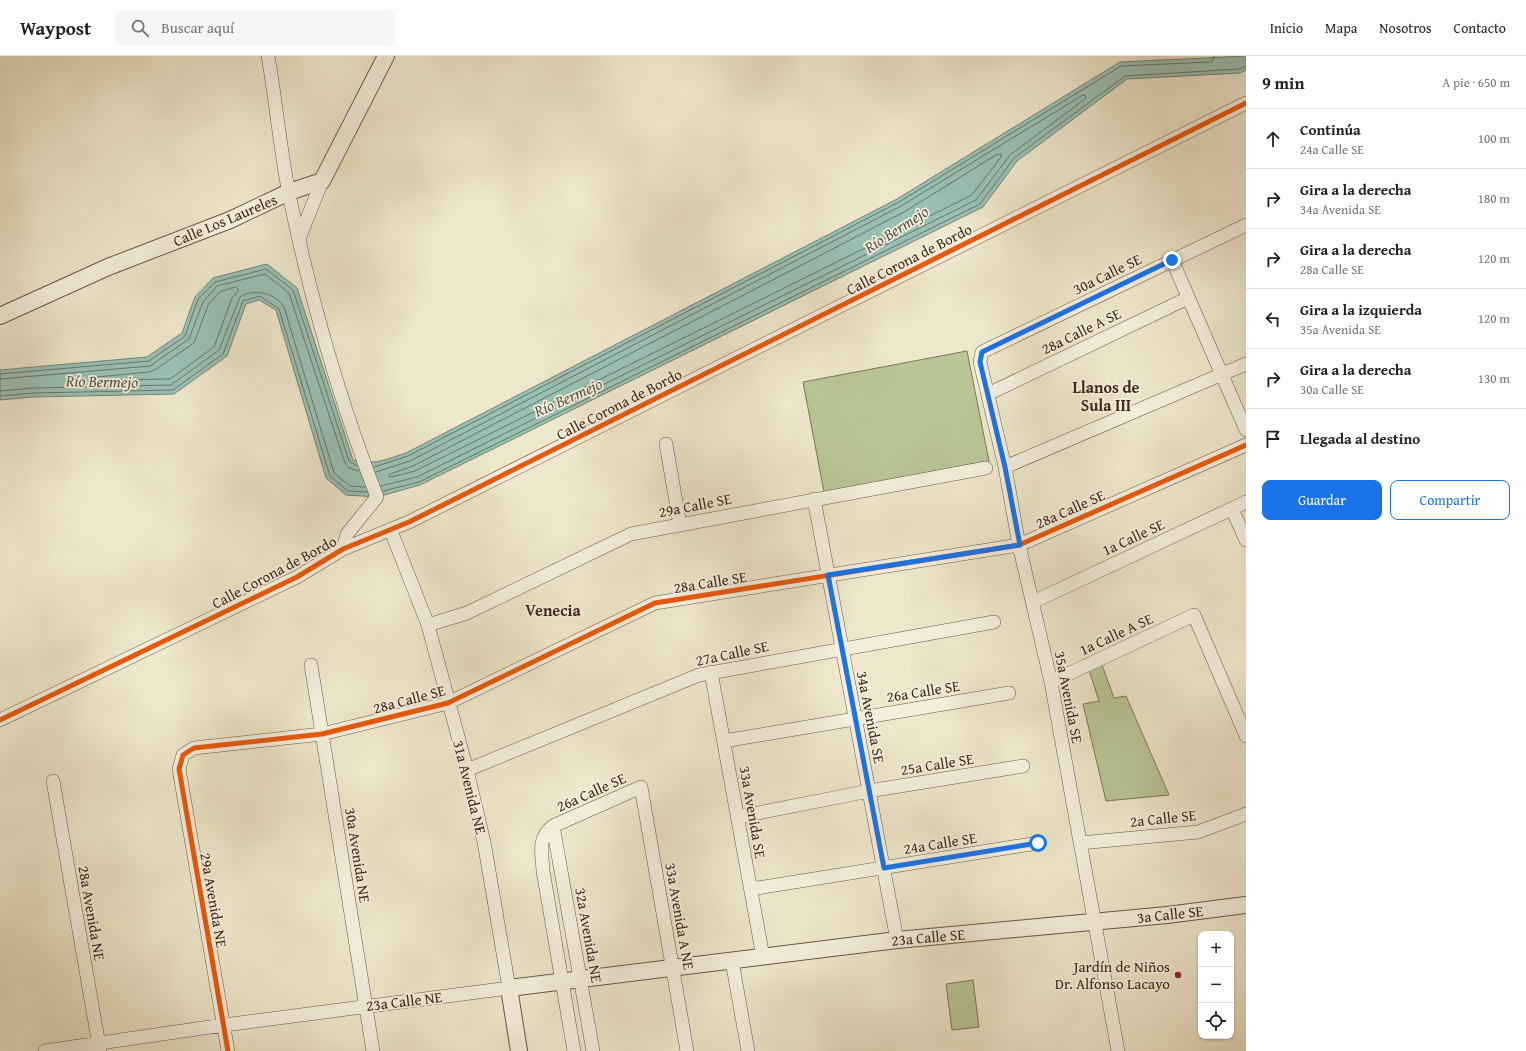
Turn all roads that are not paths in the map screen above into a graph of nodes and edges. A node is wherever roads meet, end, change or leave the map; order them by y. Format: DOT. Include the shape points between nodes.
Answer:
graph roads {
  1 [pos="268,56"];
  2 [pos="386,56"];
  3 [pos="1246,104"];
  4 [pos="322,181"];
  5 [pos="289,192"];
  6 [pos="1246,225"];
  7 [pos="299,239"];
  8 [pos="1172,260"];
  9 [pos="1188,298"];
  10 [pos="0,316"];
  11 [pos="982,352"];
  12 [pos="1246,364"];
  13 [pos="1222,375"];
  14 [pos="988,394"];
  15 [pos="1246,430"];
  16 [pos="666,444"];
  17 [pos="1246,445"];
  18 [pos="1005,467"];
  19 [pos="986,468"];
  20 [pos="814,499"];
  21 [pos="1246,502"];
  22 [pos="1232,509"];
  23 [pos="680,524"];
  24 [pos="391,531"];
  25 [pos="1246,540"];
  26 [pos="1020,545"];
  27 [pos="343,549"];
  28 [pos="828,575"];
  29 [pos="1033,602"];
  30 [pos="994,622"];
  31 [pos="428,626"];
  32 [pos="842,648"];
  33 [pos="311,665"];
  34 [pos="711,672"];
  35 [pos="1051,682"];
  36 [pos="1009,693"];
  37 [pos="448,703"];
  38 [pos="856,718"];
  39 [pos="0,720"];
  40 [pos="322,734"];
  41 [pos="1246,736"];
  42 [pos="724,741"];
  43 [pos="183,754"];
  44 [pos="1023,766"];
  45 [pos="467,770"];
  46 [pos="53,781"];
  47 [pos="641,787"];
  48 [pos="869,791"];
  49 [pos="1246,814"];
  50 [pos="738,817"];
  51 [pos="553,826"];
  52 [pos="1038,843"];
  53 [pos="1080,843"];
  54 [pos="884,868"];
  55 [pos="751,889"];
  56 [pos="1246,904"];
  57 [pos="1094,922"];
  58 [pos="897,940"];
  59 [pos="763,957"];
  60 [pos="732,961"];
  61 [pos="673,968"];
  62 [pos="580,979"];
  63 [pos="509,988"];
  64 [pos="367,1006"];
  65 [pos="224,1025"];
  66 [pos="99,1047"];
  67 [pos="45,1051"];
  68 [pos="228,1051"];
  69 [pos="373,1051"];
  70 [pos="519,1051"];
  71 [pos="574,1051"];
  72 [pos="593,1051"];
  73 [pos="687,1051"];
  74 [pos="748,1051"];
  75 [pos="1118,1051"];
  1 -- 5 [label="street"];
  2 -- 4 [label="street"];
  3 -- 24 [label="street, Calle Corona de Bordo"];
  4 -- 5 [label="street, Calle Los Laureles"];
  4 -- 7 [label="street"];
  5 -- 7 [label="street"];
  5 -- 10 [label="street, Calle Los Laureles" via="230,220 108,267"];
  6 -- 8 [label="street, 30a Calle SE"];
  7 -- 27 [label="street" via="333,373 377,497 347,534"];
  8 -- 9 [label="street"];
  8 -- 11 [label="street, 30a Calle SE"];
  9 -- 13 [label="street"];
  9 -- 14 [label="street, 28a Calle A SE"];
  11 -- 14 [label="street, 35a Avenida SE" via="980,362"];
  12 -- 13 [label="street"];
  13 -- 15 [label="street"];
  13 -- 18 [label="street"];
  14 -- 18 [label="street, 35a Avenida SE"];
  16 -- 23 [label="street"];
  17 -- 26 [label="street, 28a Calle SE"];
  18 -- 26 [label="street, 35a Avenida SE"];
  19 -- 20 [label="street, 29a Calle SE"];
  20 -- 23 [label="street, 29a Calle SE"];
  20 -- 28 [label="street, 34a Avenida SE"];
  21 -- 22 [label="street, 1a Calle SE"];
  22 -- 25 [label="street"];
  22 -- 29 [label="street, 1a Calle SE"];
  23 -- 31 [label="street, 29a Calle SE" via="631,534 467,613"];
  24 -- 27 [label="street, Calle Corona de Bordo"];
  24 -- 31 [label="street, 31a Avenida NE"];
  26 -- 28 [label="street, 28a Calle SE"];
  26 -- 29 [label="street, 35a Avenida SE"];
  27 -- 39 [label="street, Calle Corona de Bordo" via="290,580"];
  28 -- 32 [label="street, 34a Avenida SE"];
  28 -- 37 [label="street, 28a Calle SE" via="655,603"];
  29 -- 35 [label="street, 35a Avenida SE"];
  30 -- 32 [label="street, 27a Calle SE"];
  31 -- 37 [label="street, 31a Avenida NE"];
  32 -- 34 [label="street, 27a Calle SE"];
  32 -- 38 [label="street, 34a Avenida SE"];
  33 -- 40 [label="street, 30a Avenida NE"];
  34 -- 42 [label="street, 33a Avenida SE"];
  34 -- 45 [label="street, 27a Calle SE"];
  35 -- 41 [label="street, 1a Calle A SE" via="1194,615"];
  35 -- 53 [label="street, 35a Avenida SE"];
  36 -- 38 [label="street, 26a Calle SE"];
  37 -- 40 [label="street, 28a Calle SE"];
  37 -- 45 [label="street, 31a Avenida NE"];
  38 -- 42 [label="street, 26a Calle SE"];
  38 -- 48 [label="street, 34a Avenida SE"];
  40 -- 43 [label="street, 28a Calle SE" via="194,748"];
  40 -- 64 [label="street, 30a Avenida NE"];
  42 -- 50 [label="street, 33a Avenida SE"];
  43 -- 65 [label="street, 29a Avenida NE" via="179,769"];
  44 -- 48 [label="street, 25a Calle SE"];
  45 -- 63 [label="street, 31a Avenida NE" via="484,842"];
  46 -- 66 [label="street, 28a Avenida NE"];
  47 -- 51 [label="street, 26a Calle SE"];
  47 -- 61 [label="street, 33a Avenida A NE"];
  48 -- 50 [label="street, 25a Calle SE"];
  48 -- 54 [label="street, 34a Avenida SE"];
  49 -- 53 [label="street, 2a Calle SE" via="1198,832"];
  50 -- 55 [label="street, 33a Avenida SE"];
  51 -- 62 [label="street, 32a Avenida NE"];
  51 -- 71 [label="street" via="544,833 541,846 543,870"];
  52 -- 54 [label="street, 24a Calle SE"];
  53 -- 57 [label="street, 35a Avenida SE"];
  54 -- 55 [label="street, 24a Calle SE"];
  54 -- 58 [label="street, 34a Avenida SE"];
  55 -- 59 [label="street, 33a Avenida SE"];
  56 -- 57 [label="street, 3a Calle SE"];
  57 -- 58 [label="street, 23a Calle SE"];
  57 -- 75 [label="street, 35a Avenida SE"];
  58 -- 59 [label="street, 23a Calle SE"];
  59 -- 60 [label="street, 23a Calle NE"];
  60 -- 61 [label="street, 23a Calle NE"];
  60 -- 74 [label="street"];
  61 -- 62 [label="street, 23a Calle NE"];
  61 -- 73 [label="street, 33a Avenida A NE"];
  62 -- 63 [label="street, 23a Calle NE"];
  62 -- 72 [label="street, 32a Avenida NE"];
  63 -- 64 [label="street, 23a Calle NE"];
  63 -- 70 [label="street, 31a Avenida NE"];
  64 -- 65 [label="street, 23a Calle NE"];
  64 -- 69 [label="street, 30a Avenida NE"];
  65 -- 66 [label="street, 23a Calle NE"];
  65 -- 68 [label="street, 29a Avenida NE"];
  66 -- 67 [label="street, 23a Calle NE"];
}
